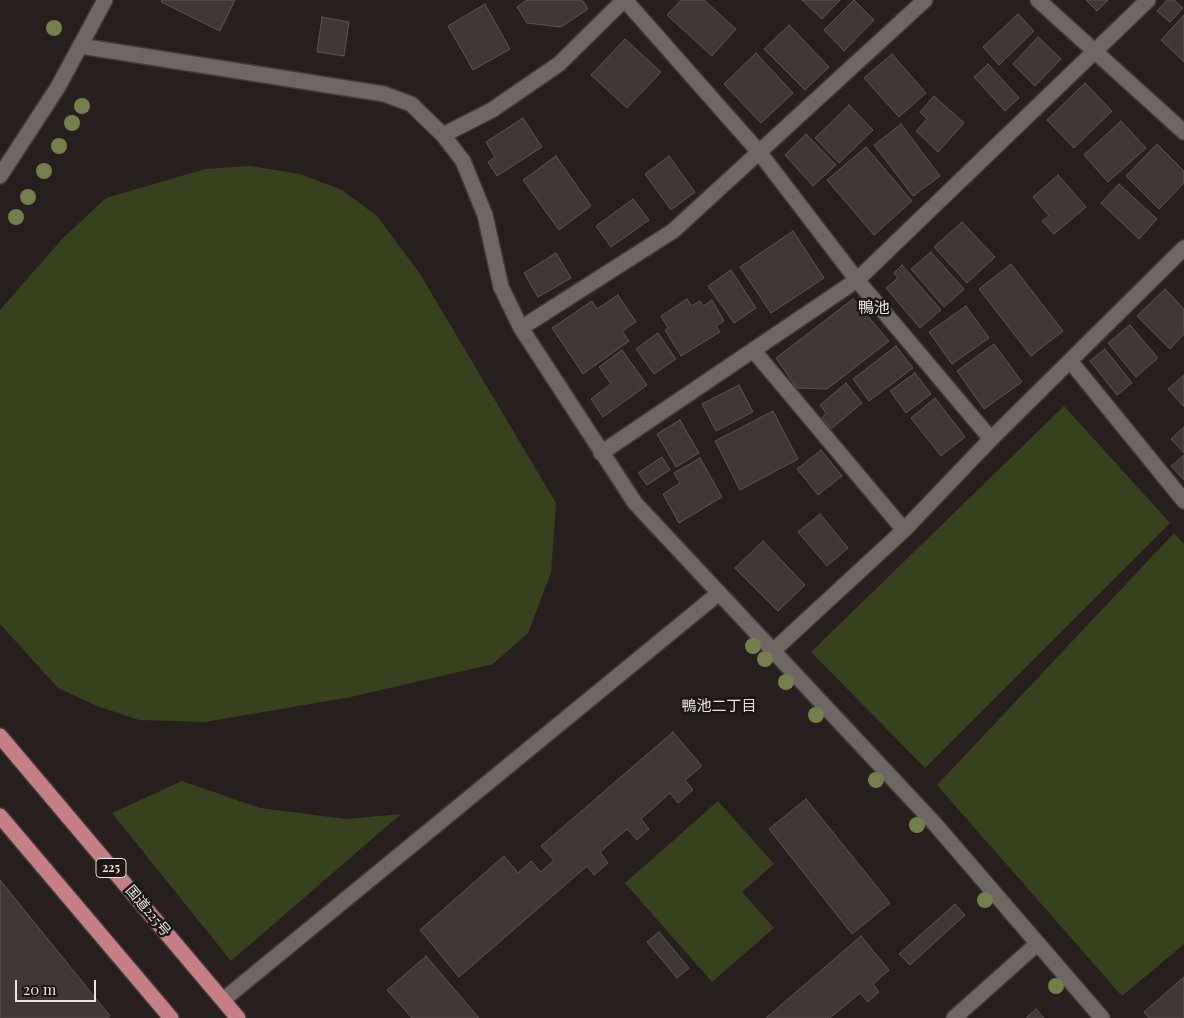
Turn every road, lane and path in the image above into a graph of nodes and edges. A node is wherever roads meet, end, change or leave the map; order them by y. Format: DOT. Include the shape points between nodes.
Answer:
graph roads {
  1 [pos="105,0"];
  2 [pos="625,0"];
  3 [pos="925,0"];
  4 [pos="1038,0"];
  5 [pos="1148,0"];
  6 [pos="80,46"];
  7 [pos="1094,51"];
  8 [pos="1184,132"];
  9 [pos="443,135"];
  10 [pos="760,152"];
  11 [pos="0,176"];
  12 [pos="1184,248"];
  13 [pos="857,280"];
  14 [pos="522,328"];
  15 [pos="753,350"];
  16 [pos="1071,362"];
  17 [pos="991,439"];
  18 [pos="601,453"];
  19 [pos="1184,501"];
  20 [pos="904,530"];
  21 [pos="719,594"];
  22 [pos="774,650"];
  23 [pos="0,736"];
  24 [pos="0,816"];
  25 [pos="1037,944"];
  26 [pos="223,1000"];
  27 [pos="171,1018"];
  28 [pos="238,1018"];
  29 [pos="954,1018"];
  30 [pos="1102,1018"];
  1 -- 6 [label="street"];
  2 -- 9 [label="street" via="559,64 492,110"];
  2 -- 10 [label="street"];
  3 -- 10 [label="street"];
  4 -- 7 [label="street"];
  5 -- 7 [label="street"];
  6 -- 9 [label="street" via="384,94 411,104"];
  6 -- 11 [label="street" via="58,87"];
  7 -- 8 [label="street"];
  7 -- 13 [label="street"];
  9 -- 14 [label="street" via="463,161 482,206 502,287"];
  10 -- 13 [label="street"];
  10 -- 14 [label="street" via="672,231"];
  12 -- 16 [label="street"];
  13 -- 15 [label="street"];
  13 -- 17 [label="street"];
  14 -- 18 [label="street"];
  15 -- 18 [label="street"];
  15 -- 20 [label="street"];
  16 -- 17 [label="street"];
  16 -- 19 [label="street"];
  17 -- 20 [label="street"];
  18 -- 21 [label="street" via="635,503"];
  20 -- 22 [label="street"];
  21 -- 22 [label="street"];
  21 -- 26 [label="street"];
  22 -- 25 [label="street" via="934,823"];
  23 -- 26 [label="highway, 国道225号 / 225"];
  24 -- 27 [label="highway"];
  25 -- 29 [label="street"];
  25 -- 30 [label="street"];
  26 -- 28 [label="highway, 国道225号 / 225"];
}
